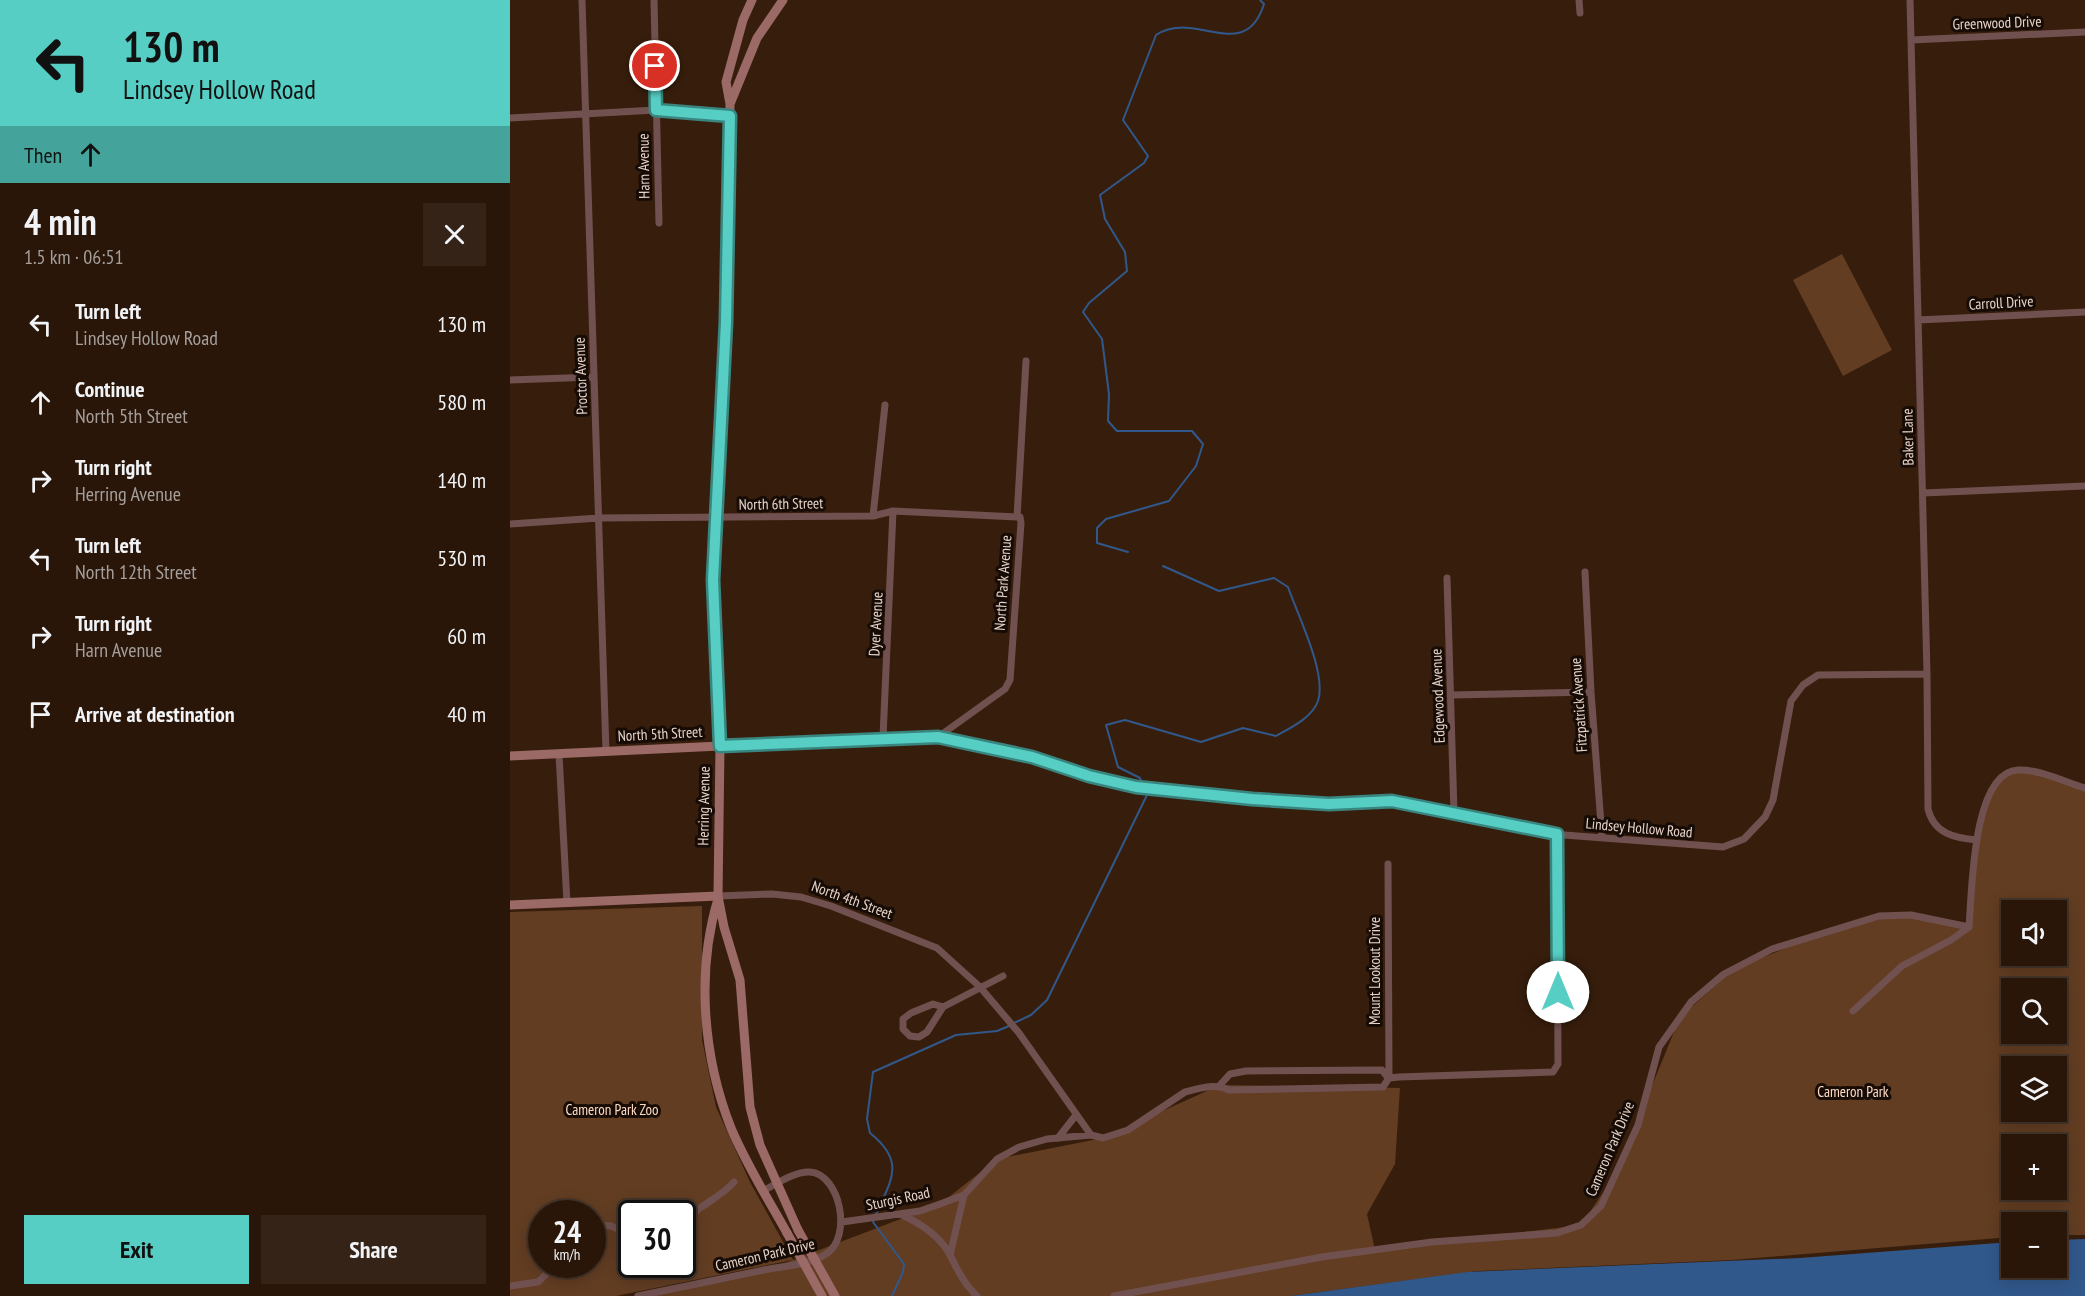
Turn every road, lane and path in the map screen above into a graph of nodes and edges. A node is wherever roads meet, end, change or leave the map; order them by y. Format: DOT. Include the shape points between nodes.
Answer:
graph roads {
  1 [pos="582,0"];
  2 [pos="654,0"];
  3 [pos="752,0"];
  4 [pos="783,0"];
  5 [pos="1579,0"];
  6 [pos="1910,0"];
  7 [pos="1580,13"];
  8 [pos="2085,32"];
  9 [pos="1911,40"];
  10 [pos="730,104"];
  11 [pos="656,110"];
  12 [pos="585,116"];
  13 [pos="730,116"];
  14 [pos="510,118"];
  15 [pos="658,222"];
  16 [pos="2085,312"];
  17 [pos="1918,320"];
  18 [pos="1026,361"];
  19 [pos="594,377"];
  20 [pos="510,380"];
  21 [pos="885,405"];
  22 [pos="2085,486"];
  23 [pos="1923,494"];
  24 [pos="893,511"];
  25 [pos="873,516"];
  26 [pos="1017,517"];
  27 [pos="599,518"];
  28 [pos="716,519"];
  29 [pos="510,524"];
  30 [pos="1585,572"];
  31 [pos="1447,578"];
  32 [pos="1927,674"];
  33 [pos="1591,692"];
  34 [pos="1451,695"];
  35 [pos="883,737"];
  36 [pos="938,737"];
  37 [pos="720,746"];
  38 [pos="606,752"];
  39 [pos="559,754"];
  40 [pos="510,756"];
  41 [pos="2085,788"];
  42 [pos="1454,813"];
  43 [pos="1557,834"];
  44 [pos="1602,837"];
  45 [pos="1977,840"];
  46 [pos="1388,864"];
  47 [pos="718,896"];
  48 [pos="567,903"];
  49 [pos="510,905"];
  50 [pos="1969,927"];
  51 [pos="1003,976"];
  52 [pos="980,987"];
  53 [pos="943,1007"];
  54 [pos="1853,1011"];
  55 [pos="1389,1078"];
  56 [pos="1220,1085"];
  57 [pos="1076,1115"];
  58 [pos="1091,1135"];
  59 [pos="1058,1138"];
  60 [pos="734,1182"];
  61 [pos="777,1184"];
  62 [pos="763,1191"];
  63 [pos="964,1195"];
  64 [pos="696,1209"];
  65 [pos="900,1214"];
  66 [pos="842,1222"];
  67 [pos="950,1255"];
  68 [pos="542,1278"];
  69 [pos="510,1286"];
  70 [pos="638,1296"];
  71 [pos="822,1296"];
  72 [pos="835,1296"];
  73 [pos="977,1296"];
  74 [pos="1114,1296"];
  1 -- 12 [label="street, Proctor Avenue"];
  2 -- 11 [label="street, Harn Avenue"];
  3 -- 10 [label="main road, Herring Avenue" via="726,81"];
  4 -- 10 [label="main road, Herring Avenue" via="757,38"];
  5 -- 7 [label="street"];
  6 -- 9 [label="street, Baker Lane"];
  8 -- 9 [label="street, Greenwood Drive"];
  9 -- 17 [label="street, Baker Lane"];
  10 -- 13 [label="main road, Herring Avenue"];
  11 -- 12 [label="street"];
  11 -- 13 [label="street"];
  11 -- 15 [label="street, Harn Avenue"];
  12 -- 14 [label="street"];
  12 -- 19 [label="street, Proctor Avenue"];
  13 -- 28 [label="main road, Herring Avenue" via="726,322"];
  16 -- 17 [label="street, Carroll Drive"];
  17 -- 23 [label="street, Baker Lane"];
  18 -- 26 [label="street, North Park Avenue"];
  19 -- 20 [label="street"];
  19 -- 27 [label="street, Proctor Avenue"];
  21 -- 25 [label="street"];
  22 -- 23 [label="street"];
  23 -- 32 [label="street, Baker Lane"];
  24 -- 25 [label="street, North 6th Street"];
  24 -- 26 [label="street, North 6th Street"];
  24 -- 35 [label="street, Dyer Avenue"];
  25 -- 28 [label="street, North 6th Street"];
  26 -- 36 [label="street, North Park Avenue" via="1021,523 1009,684"];
  27 -- 28 [label="street, North 6th Street"];
  27 -- 29 [label="street, North 6th Street"];
  27 -- 38 [label="street, Proctor Avenue"];
  28 -- 37 [label="main road, Herring Avenue" via="713,580"];
  30 -- 33 [label="street, Fitzpatrick Avenue"];
  31 -- 34 [label="street, Edgewood Avenue"];
  32 -- 44 [label="street, Lindsey Hollow Road" via="1818,675 1803,685 1790,708 1770,809 1753,832 1734,844 1664,845"];
  32 -- 45 [label="street, Baker Lane" via="1929,815 1946,834"];
  33 -- 34 [label="street"];
  33 -- 44 [label="street, Fitzpatrick Avenue"];
  34 -- 42 [label="street, Edgewood Avenue"];
  35 -- 36 [label="street, Lindsey Hollow Road"];
  35 -- 37 [label="street, North 5th Street"];
  36 -- 42 [label="street, Lindsey Hollow Road" via="1032,757 1136,787 1329,804 1392,801"];
  37 -- 38 [label="main road, North 5th Street"];
  37 -- 47 [label="main road, Herring Avenue"];
  38 -- 39 [label="main road, North 5th Street"];
  39 -- 40 [label="main road, North 5th Street"];
  39 -- 48 [label="street"];
  41 -- 45 [label="street" via="2025,770 2006,772 1992,785"];
  42 -- 43 [label="street, Lindsey Hollow Road"];
  43 -- 44 [label="street, Lindsey Hollow Road"];
  43 -- 55 [label="street, Sturgis Road" via="1558,1064 1549,1074"];
  45 -- 50 [label="street"];
  46 -- 55 [label="street, Mount Lookout Drive"];
  47 -- 48 [label="main road, North 4th Street"];
  47 -- 52 [label="street, North 4th Street" via="772,894 831,906 937,948"];
  47 -- 61 [label="main road, Herring Avenue" via="740,980 750,1107 760,1145"];
  47 -- 62 [label="main road, Herring Avenue" via="709,928 705,972 710,1053 732,1130"];
  48 -- 49 [label="main road, North 4th Street"];
  50 -- 54 [label="street" via="1902,966"];
  50 -- 74 [label="street, Cameron Park Drive" via="1911,915 1879,916 1772,949 1724,974 1691,1002 1659,1047 1643,1110 1601,1206 1575,1228 1322,1257"];
  51 -- 52 [label="street"];
  52 -- 53 [label="street"];
  52 -- 57 [label="street, North 4th Street" via="1019,1033"];
  53 -- 53 [label="street" via="933,1004 911,1012 903,1019 903,1029 910,1036 920,1037"];
  55 -- 56 [label="street, Sturgis Road" via="1383,1087 1229,1090"];
  55 -- 56 [label="street, Sturgis Road" via="1382,1070 1246,1071 1230,1074"];
  56 -- 58 [label="street, Sturgis Road" via="1185,1092 1128,1130 1103,1138"];
  57 -- 58 [label="street, North 4th Street"];
  57 -- 59 [label="street"];
  58 -- 59 [label="street, Sturgis Road"];
  59 -- 63 [label="street, Sturgis Road" via="1018,1147 997,1159"];
  60 -- 64 [label="street" via="724,1193"];
  61 -- 62 [label="street"];
  61 -- 66 [label="street" via="802,1172 822,1177 835,1197"];
  61 -- 72 [label="main road, Herring Avenue, bridge"];
  62 -- 71 [label="main road, Herring Avenue, bridge"];
  63 -- 65 [label="street, Sturgis Road"];
  63 -- 67 [label="street"];
  65 -- 66 [label="street, Sturgis Road"];
  65 -- 67 [label="street" via="935,1236"];
  66 -- 70 [label="street, Cameron Park Drive" via="836,1244 827,1254 814,1259"];
  67 -- 73 [label="street"];
  68 -- 69 [label="street"];
}
